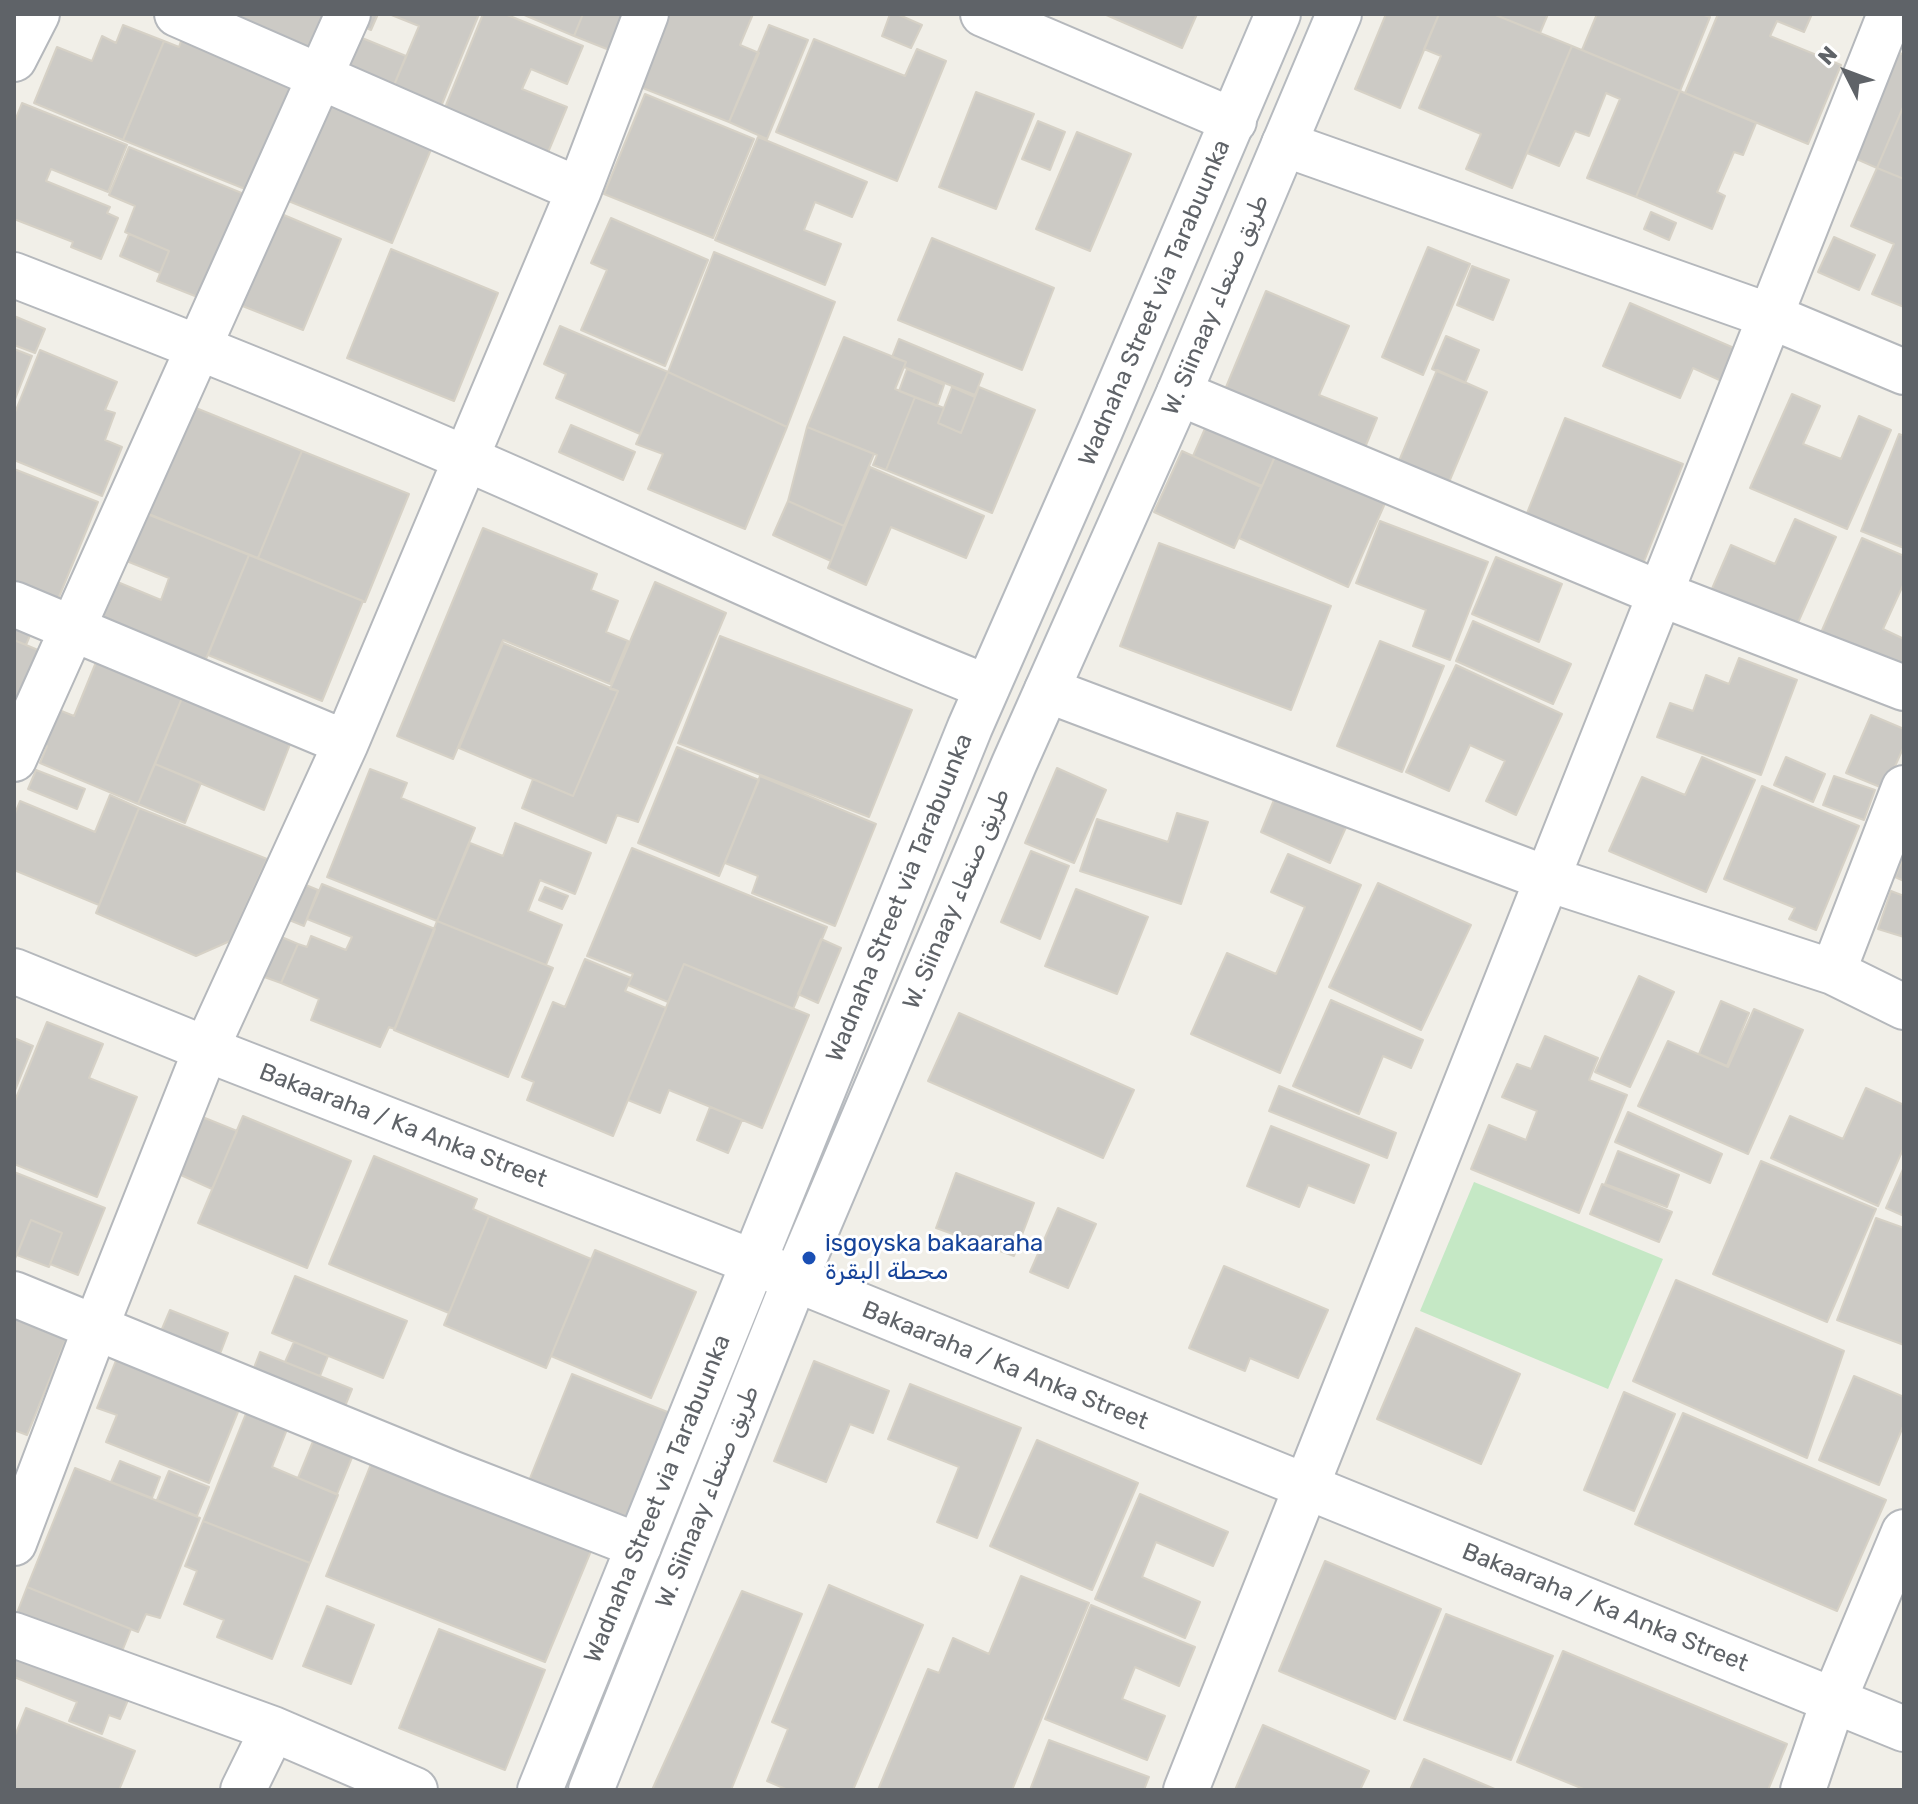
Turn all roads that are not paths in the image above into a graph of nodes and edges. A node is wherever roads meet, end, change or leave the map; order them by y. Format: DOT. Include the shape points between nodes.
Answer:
graph roads {
  1 [pos="37,14"];
  2 [pos="177,14"];
  3 [pos="348,14"];
  4 [pos="646,14"];
  5 [pos="983,14"];
  6 [pos="1278,14"];
  7 [pos="1339,14"];
  8 [pos="1884,22"];
  9 [pos="14,59"];
  10 [pos="321,79"];
  11 [pos="1234,121"];
  12 [pos="1284,144"];
  13 [pos="579,190"];
  14 [pos="14,275"];
  15 [pos="1770,316"];
  16 [pos="197,347"];
  17 [pos="1904,372"];
  18 [pos="1179,393"];
  19 [pos="466,458"];
  20 [pos="1661,594"];
  21 [pos="14,604"];
  22 [pos="72,626"];
  23 [pos="987,687"];
  24 [pos="1904,688"];
  25 [pos="1047,690"];
  26 [pos="346,743"];
  27 [pos="14,759"];
  28 [pos="1904,788"];
  29 [pos="1548,879"];
  30 [pos="14,971"];
  31 [pos="1833,972"];
  32 [pos="1904,1007"];
  33 [pos="206,1049"];
  34 [pos="753,1262"];
  35 [pos="795,1280"];
  36 [pos="14,1294"];
  37 [pos="95,1329"];
  38 [pos="1306,1488"];
  39 [pos="1904,1532"];
  40 [pos="14,1543"];
  41 [pos="639,1546"];
  42 [pos="14,1635"];
  43 [pos="1833,1702"];
  44 [pos="273,1729"];
  45 [pos="1904,1729"];
  46 [pos="243,1790"];
  47 [pos="415,1790"];
  48 [pos="540,1790"];
  49 [pos="591,1790"];
  50 [pos="1186,1790"];
  51 [pos="1803,1790"];
  1 -- 9 [label="street"];
  2 -- 10 [label="street"];
  3 -- 10 [label="street"];
  4 -- 13 [label="street"];
  5 -- 11 [label="street"];
  6 -- 11 [label="street, Wadnaha Street via Tarabuunka"];
  7 -- 12 [label="street, W. Siinaay طريق صنعاء"];
  8 -- 15 [label="street"];
  10 -- 13 [label="street"];
  10 -- 16 [label="street"];
  11 -- 23 [label="street, Wadnaha Street via Tarabuunka"];
  12 -- 15 [label="street"];
  12 -- 18 [label="street, W. Siinaay طريق صنعاء"];
  13 -- 19 [label="street"];
  14 -- 16 [label="street"];
  15 -- 17 [label="street"];
  15 -- 20 [label="street"];
  16 -- 19 [label="street"];
  16 -- 22 [label="street"];
  18 -- 20 [label="street"];
  18 -- 25 [label="street, W. Siinaay طريق صنعاء"];
  19 -- 23 [label="street" via="881,645"];
  19 -- 26 [label="street"];
  20 -- 24 [label="street"];
  20 -- 29 [label="street"];
  21 -- 22 [label="street"];
  22 -- 26 [label="street"];
  22 -- 27 [label="street"];
  23 -- 34 [label="street, Wadnaha Street via Tarabuunka"];
  25 -- 29 [label="street"];
  25 -- 35 [label="street, W. Siinaay طريق صنعاء"];
  26 -- 33 [label="street"];
  28 -- 31 [label="street"];
  29 -- 31 [label="street"];
  29 -- 38 [label="street"];
  30 -- 33 [label="street, Bakaaraha / Ka Anka Street"];
  31 -- 32 [label="street"];
  33 -- 34 [label="street, Bakaaraha / Ka Anka Street"];
  33 -- 37 [label="street"];
  34 -- 35 [label="street, Bakaaraha / Ka Anka Street"];
  34 -- 41 [label="street, Wadnaha Street via Tarabuunka"];
  35 -- 38 [label="street, Bakaaraha / Ka Anka Street"];
  35 -- 49 [label="street, W. Siinaay طريق صنعاء"];
  36 -- 37 [label="street"];
  37 -- 40 [label="street"];
  37 -- 41 [label="street"];
  38 -- 43 [label="street, Bakaaraha / Ka Anka Street"];
  38 -- 50 [label="street"];
  39 -- 43 [label="street"];
  41 -- 48 [label="street, Wadnaha Street via Tarabuunka"];
  42 -- 44 [label="street"];
  43 -- 45 [label="street, Bakaaraha / Ka Anka Street"];
  43 -- 51 [label="street"];
  44 -- 46 [label="street"];
  44 -- 47 [label="street"];
}
